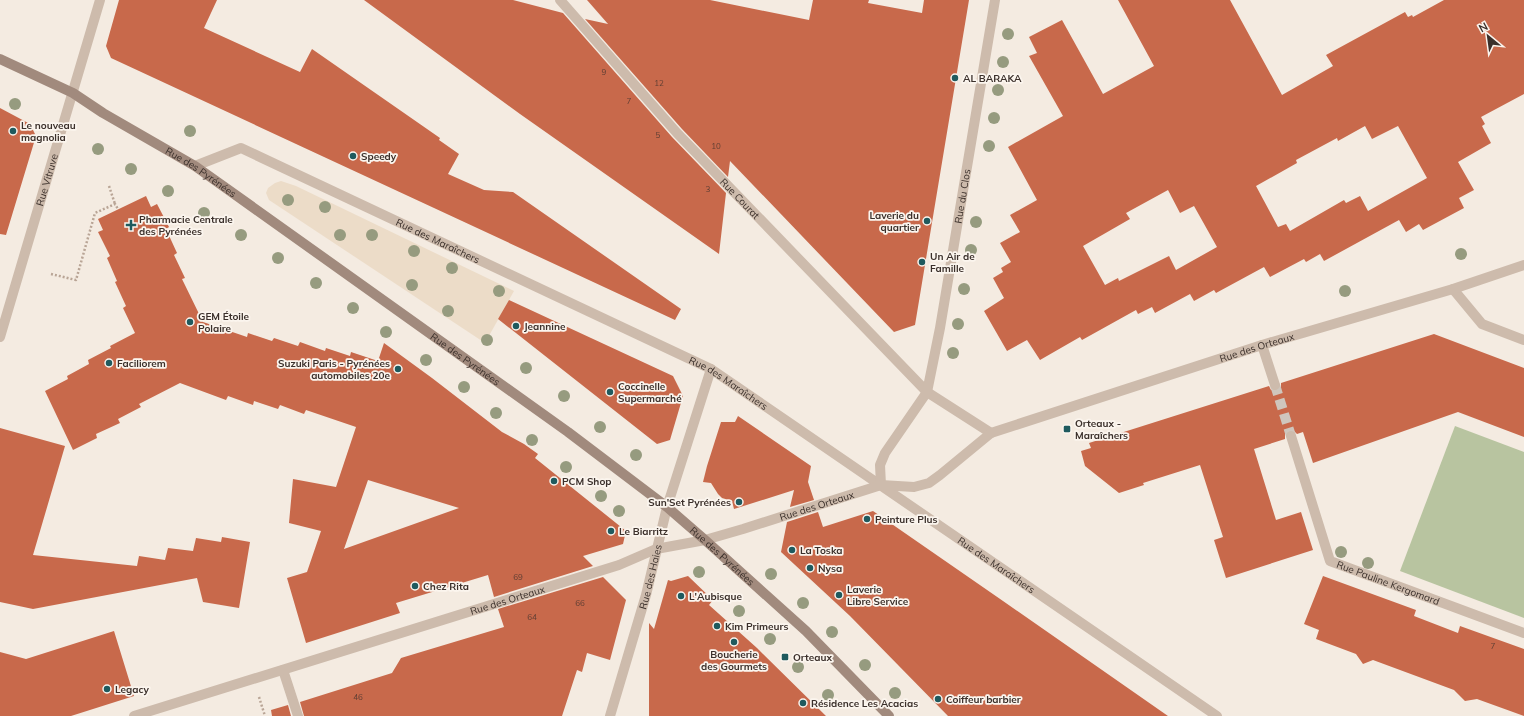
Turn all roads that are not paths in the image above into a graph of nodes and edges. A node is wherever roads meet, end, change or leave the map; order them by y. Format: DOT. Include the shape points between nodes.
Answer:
graph roads {
  1 [pos="100,0"];
  2 [pos="560,0"];
  3 [pos="995,0"];
  4 [pos="0,60"];
  5 [pos="73,93"];
  6 [pos="195,166"];
  7 [pos="1524,265"];
  8 [pos="1453,289"];
  9 [pos="0,337"];
  10 [pos="1524,340"];
  11 [pos="1262,345"];
  12 [pos="712,369"];
  13 [pos="1275,384"];
  14 [pos="927,392"];
  15 [pos="991,433"];
  16 [pos="1291,436"];
  17 [pos="881,485"];
  18 [pos="667,507"];
  19 [pos="705,540"];
  20 [pos="656,549"];
  21 [pos="1524,633"];
  22 [pos="283,670"];
  23 [pos="134,716"];
  24 [pos="298,716"];
  25 [pos="610,716"];
  26 [pos="889,716"];
  27 [pos="1217,716"];
  1 -- 5 [label="street, Rue Vitruve"];
  2 -- 14 [label="street, Rue Courat" via="677,133"];
  3 -- 14 [label="street, Rue du Clos"];
  4 -- 5 [label="main road, Rue des Pyrénées"];
  5 -- 6 [label="main road, Rue des Pyrénées"];
  5 -- 9 [label="street, Rue Vitruve"];
  6 -- 12 [label="street, Rue des Maraîchers" via="241,148"];
  6 -- 18 [label="main road, Rue des Pyrénées" via="568,432"];
  7 -- 8 [label="street, Rue des Orteaux"];
  8 -- 10 [label="street" via="1482,324"];
  8 -- 11 [label="street, Rue des Orteaux"];
  11 -- 13 [label="street"];
  11 -- 15 [label="street, Rue des Orteaux"];
  12 -- 17 [label="street, Rue des Maraîchers"];
  12 -- 18 [label="street, Rue des Haies"];
  14 -- 15 [label="street"];
  14 -- 17 [label="street" via="885,453 880,465"];
  15 -- 17 [label="street, Rue des Orteaux" via="929,483 914,487"];
  16 -- 21 [label="street, Rue Pauline Kergomard" via="1330,561"];
  17 -- 19 [label="street, Rue des Orteaux"];
  17 -- 27 [label="street, Rue des Maraîchers"];
  18 -- 19 [label="main road, Rue des Pyrénées"];
  18 -- 20 [label="street, Rue des Haies"];
  19 -- 20 [label="street, Rue des Orteaux"];
  19 -- 26 [label="main road, Rue des Pyrénées" via="806,631"];
  20 -- 22 [label="street, Rue des Orteaux" via="619,565"];
  20 -- 25 [label="street, Rue des Haies" via="646,595"];
  22 -- 23 [label="street, Rue des Orteaux"];
  22 -- 24 [label="street"];
}
